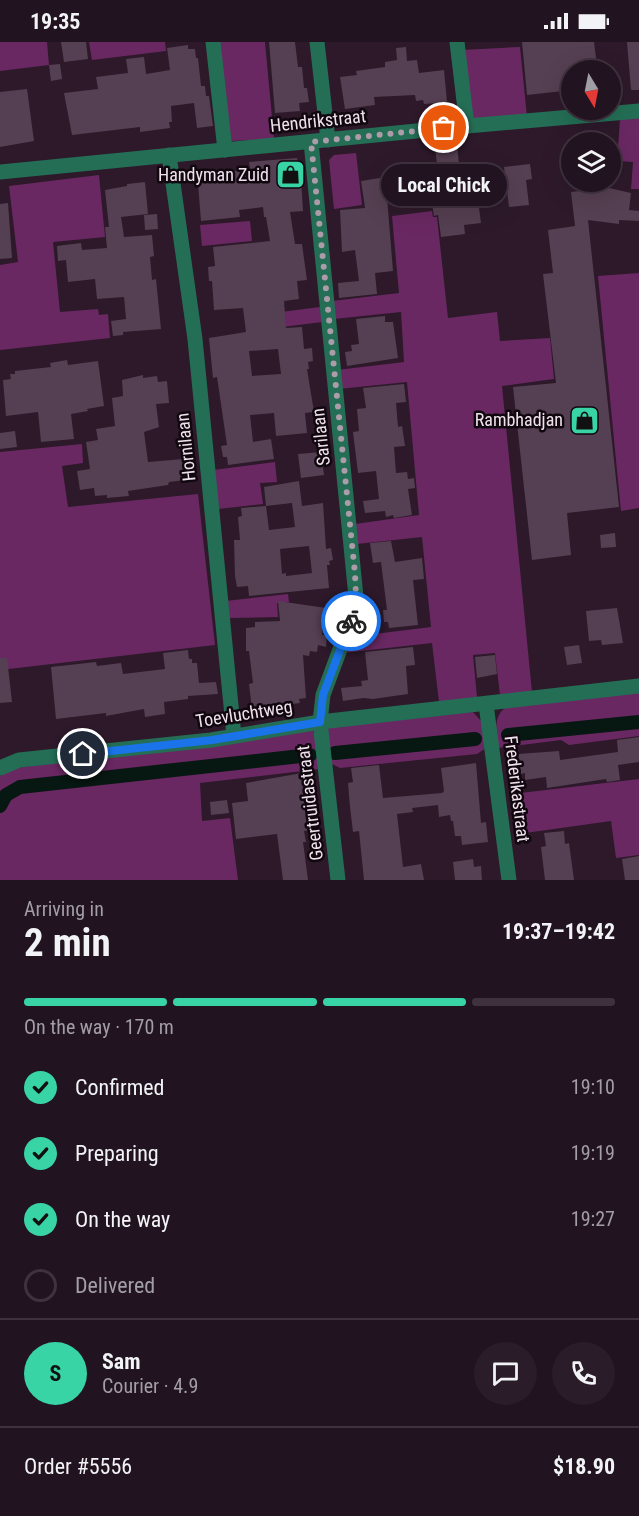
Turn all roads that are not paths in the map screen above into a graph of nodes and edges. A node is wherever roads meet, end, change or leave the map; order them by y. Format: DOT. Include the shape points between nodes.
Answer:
graph roads {
  1 [pos="213,42"];
  2 [pos="317,42"];
  3 [pos="458,42"];
  4 [pos="639,111"];
  5 [pos="467,126"];
  6 [pos="328,141"];
  7 [pos="311,142"];
  8 [pos="225,150"];
  9 [pos="169,155"];
  10 [pos="0,172"];
  11 [pos="639,686"];
  12 [pos="486,704"];
  13 [pos="320,722"];
  14 [pos="234,735"];
  15 [pos="0,768"];
  16 [pos="338,880"];
  17 [pos="509,880"];
  1 -- 8 [label="street"];
  2 -- 6 [label="street"];
  3 -- 5 [label="street"];
  4 -- 5 [label="street, Hendrikstraat"];
  5 -- 6 [label="street, Hendrikstraat"];
  6 -- 7 [label="street, Hendrikstraat"];
  7 -- 8 [label="street, Hendrikstraat"];
  7 -- 13 [label="street, Sarilaan" via="356,597 323,695"];
  8 -- 9 [label="street, Hendrikstraat"];
  9 -- 10 [label="street, Hendrikstraat"];
  9 -- 14 [label="street, Hornilaan" via="195,339"];
  11 -- 12 [label="street, Toevluchtweg"];
  12 -- 13 [label="street, Toevluchtweg"];
  12 -- 17 [label="street, Frederikastraat"];
  13 -- 14 [label="street, Toevluchtweg"];
  13 -- 16 [label="street, Geertruidastraat"];
  14 -- 15 [label="street, Toevluchtweg" via="19,760"];
}
